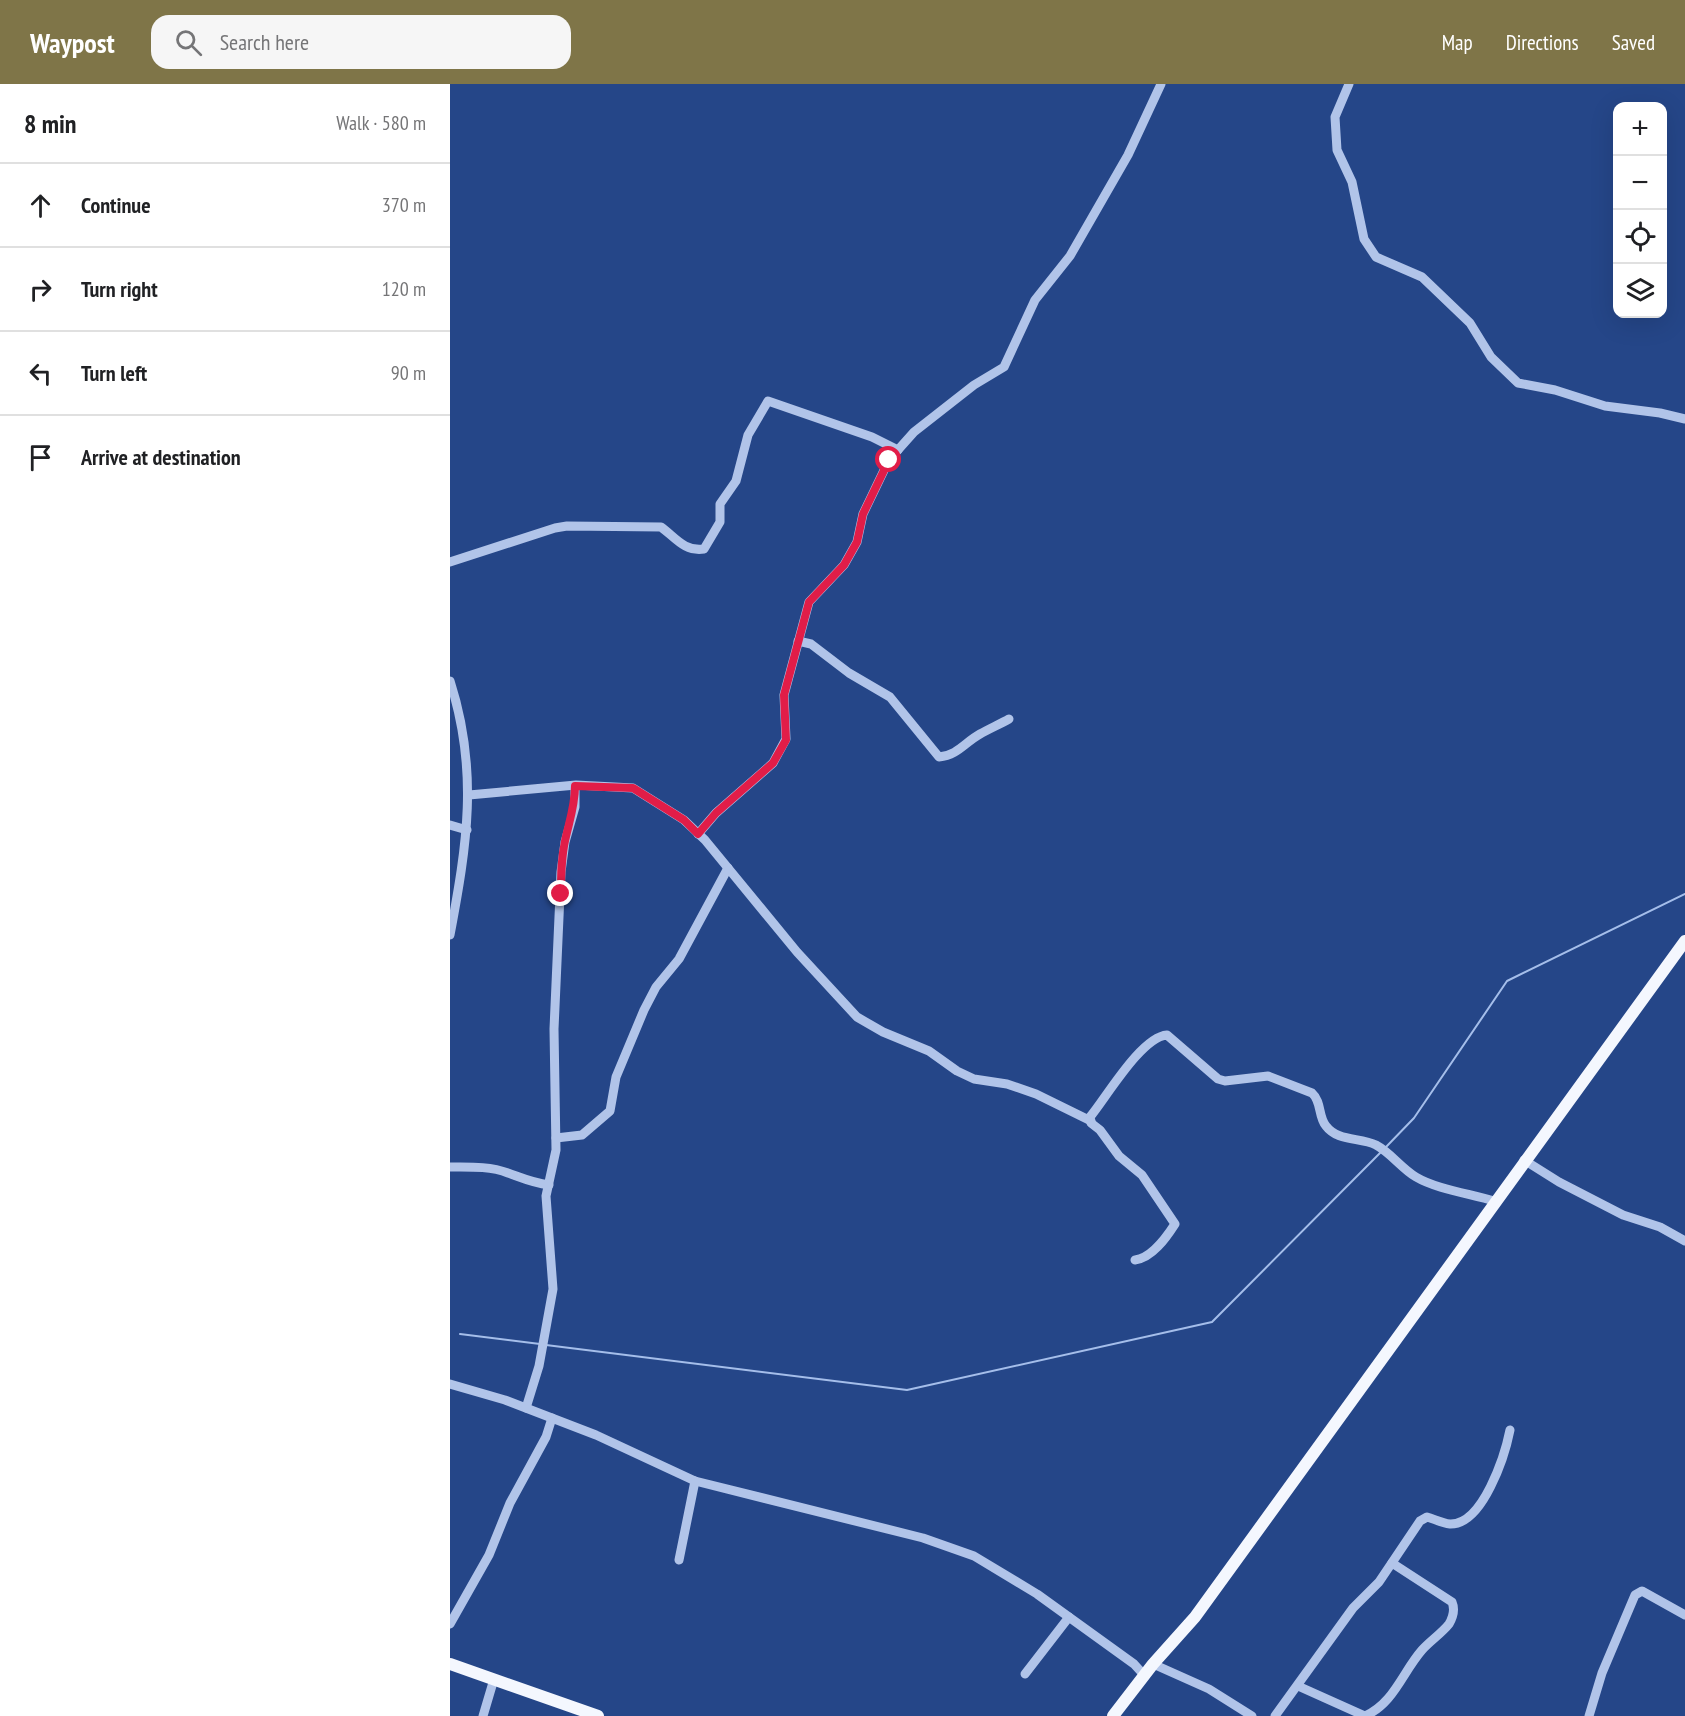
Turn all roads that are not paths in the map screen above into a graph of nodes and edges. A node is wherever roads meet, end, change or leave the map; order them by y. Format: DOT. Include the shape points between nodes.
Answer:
graph roads {
  1 [pos="1161,84"];
  2 [pos="1349,84"];
  3 [pos="1685,418"];
  4 [pos="898,450"];
  5 [pos="450,562"];
  6 [pos="798,641"];
  7 [pos="450,681"];
  8 [pos="1010,719"];
  9 [pos="575,786"];
  10 [pos="469,795"];
  11 [pos="450,825"];
  12 [pos="467,830"];
  13 [pos="698,834"];
  14 [pos="728,868"];
  15 [pos="450,935"];
  16 [pos="1685,941"];
  17 [pos="1091,1121"];
  18 [pos="556,1138"];
  19 [pos="1524,1160"];
  20 [pos="450,1167"];
  21 [pos="549,1185"];
  22 [pos="1494,1202"];
  23 [pos="1685,1241"];
  24 [pos="1135,1260"];
  25 [pos="450,1384"];
  26 [pos="526,1408"];
  27 [pos="552,1418"];
  28 [pos="1510,1430"];
  29 [pos="695,1481"];
  30 [pos="679,1560"];
  31 [pos="1392,1563"];
  32 [pos="1685,1615"];
  33 [pos="1069,1617"];
  34 [pos="450,1624"];
  35 [pos="450,1664"];
  36 [pos="1153,1664"];
  37 [pos="1025,1674"];
  38 [pos="1144,1676"];
  39 [pos="494,1679"];
  40 [pos="1298,1686"];
  41 [pos="483,1716"];
  42 [pos="598,1716"];
  43 [pos="1113,1716"];
  44 [pos="1252,1716"];
  45 [pos="1275,1716"];
  46 [pos="1589,1716"];
  1 -- 4 [label="street" via="1128,155 1070,256 1035,300 1004,367 974,385"];
  2 -- 3 [label="street" via="1335,117 1337,150 1352,182 1364,239 1376,257 1422,277 1470,323 1491,357 1518,383 1605,406"];
  4 -- 5 [label="street" via="827,420 768,401 748,435 735,481 720,504 720,522 704,549 680,544 661,527 567,526"];
  4 -- 6 [label="street" via="889,460 863,514 857,542 844,565 809,602"];
  6 -- 8 [label="street" via="811,644 890,697 939,757 963,748 977,735"];
  6 -- 13 [label="street" via="784,695 786,740 773,763"];
  7 -- 10 [label="street" via="465,736"];
  9 -- 10 [label="street"];
  9 -- 13 [label="street" via="633,788 684,820"];
  9 -- 18 [label="street" via="575,807 561,872 554,1029"];
  10 -- 12 [label="street"];
  11 -- 12 [label="street"];
  12 -- 15 [label="street"];
  13 -- 14 [label="street"];
  14 -- 17 [label="street" via="846,1007 868,1025 913,1042 974,1079 1036,1094"];
  14 -- 18 [label="street" via="679,959 656,987 644,1010 616,1077 610,1111 582,1136"];
  16 -- 19 [label="main road"];
  17 -- 22 [label="street" via="1112,1084 1148,1045 1167,1035 1218,1079 1268,1076 1302,1088 1317,1098 1324,1125 1331,1131 1377,1146 1418,1178"];
  17 -- 24 [label="street" via="1119,1156 1142,1175 1175,1224 1156,1248 1143,1259"];
  18 -- 21 [label="street"];
  19 -- 22 [label="main road"];
  19 -- 23 [label="street" via="1623,1215 1660,1227"];
  20 -- 21 [label="street" via="486,1168"];
  21 -- 26 [label="street" via="546,1196 553,1289 539,1366"];
  22 -- 36 [label="main road" via="1230,1570"];
  25 -- 26 [label="street"];
  26 -- 27 [label="street"];
  27 -- 29 [label="street"];
  27 -- 34 [label="street" via="489,1555"];
  28 -- 31 [label="street" via="1506,1451 1482,1503 1463,1520 1451,1524 1427,1517 1420,1521"];
  29 -- 30 [label="street"];
  29 -- 33 [label="street" via="923,1538 974,1556"];
  31 -- 40 [label="street" via="1353,1608"];
  31 -- 40 [label="street" via="1452,1602 1448,1626 1414,1660 1388,1700 1365,1716"];
  32 -- 46 [label="street" via="1642,1591 1635,1595 1605,1664"];
  33 -- 37 [label="street"];
  33 -- 38 [label="street" via="1134,1664"];
  35 -- 39 [label="main road"];
  36 -- 38 [label="main road"];
  36 -- 44 [label="street" via="1209,1689"];
  38 -- 43 [label="main road"];
  39 -- 41 [label="street"];
  39 -- 42 [label="main road"];
  40 -- 45 [label="street"];
}
